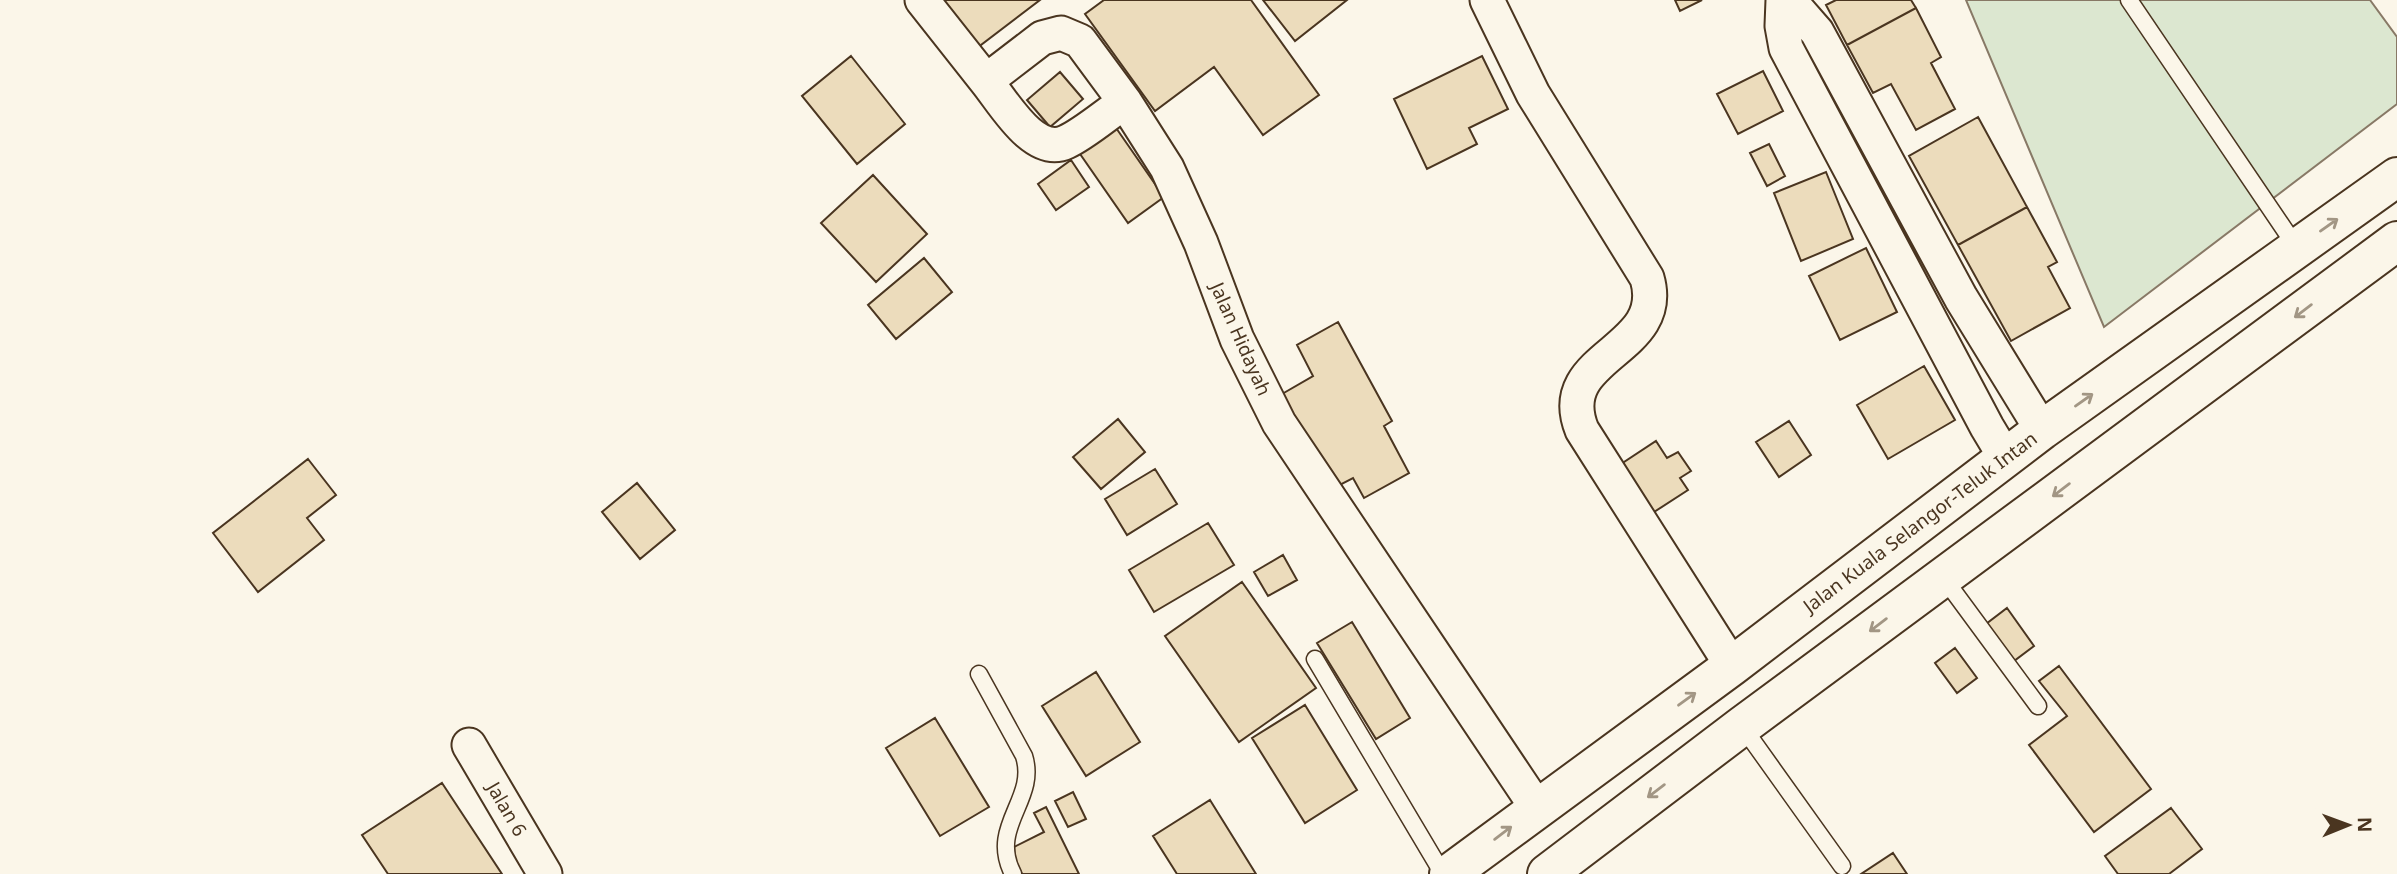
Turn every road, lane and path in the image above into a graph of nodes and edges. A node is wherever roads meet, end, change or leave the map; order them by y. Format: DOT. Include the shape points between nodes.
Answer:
graph roads {
  1 [pos="922,0"];
  2 [pos="1487,0"];
  3 [pos="1783,0"];
  4 [pos="1789,0"];
  5 [pos="2129,0"];
  6 [pos="986,81"];
  7 [pos="1125,102"];
  8 [pos="2397,177"];
  9 [pos="2397,241"];
  10 [pos="2297,248"];
  11 [pos="2042,430"];
  12 [pos="2005,457"];
  13 [pos="1943,577"];
  14 [pos="1315,659"];
  15 [pos="1732,666"];
  16 [pos="979,674"];
  17 [pos="2038,706"];
  18 [pos="1742,726"];
  19 [pos="469,745"];
  20 [pos="1537,808"];
  21 [pos="1842,866"];
  22 [pos="545,874"];
  23 [pos="1013,874"];
  24 [pos="1443,874"];
  25 [pos="1449,874"];
  26 [pos="1547,874"];
  1 -- 6 [label="street"];
  2 -- 15 [label="street" via="1533,94 1651,291 1651,305 1638,329 1580,387 1576,416"];
  3 -- 12 [label="street" via="1786,48"];
  4 -- 11 [label="street" via="1817,32 1961,298"];
  5 -- 10 [label="lane"];
  6 -- 7 [label="street" via="1032,138 1047,145 1065,143"];
  6 -- 7 [label="street, Jalan Hidayah" via="1042,38 1061,33 1080,41"];
  7 -- 20 [label="street, Jalan Hidayah" via="1167,168 1237,339 1279,423"];
  10 -- 8 [label="highway, Jalan Kuala Selangor-Teluk Intan, one-way"];
  9 -- 13 [label="highway, one-way"];
  11 -- 10 [label="highway, Jalan Kuala Selangor-Teluk Intan, one-way"];
  11 -- 12 [label="highway, Jalan Kuala Selangor-Teluk Intan"];
  12 -- 15 [label="highway, Jalan Kuala Selangor-Teluk Intan"];
  13 -- 17 [label="lane"];
  13 -- 18 [label="highway, one-way"];
  14 -- 24 [label="lane"];
  20 -- 15 [label="highway, Jalan Kuala Selangor-Teluk Intan, one-way"];
  16 -- 23 [label="lane" via="1028,768 1005,838"];
  18 -- 21 [label="lane"];
  18 -- 26 [label="highway, one-way"];
  19 -- 22 [label="street, Jalan 6"];
  25 -- 20 [label="highway, Jalan Kuala Selangor-Teluk Intan, one-way"];
}
